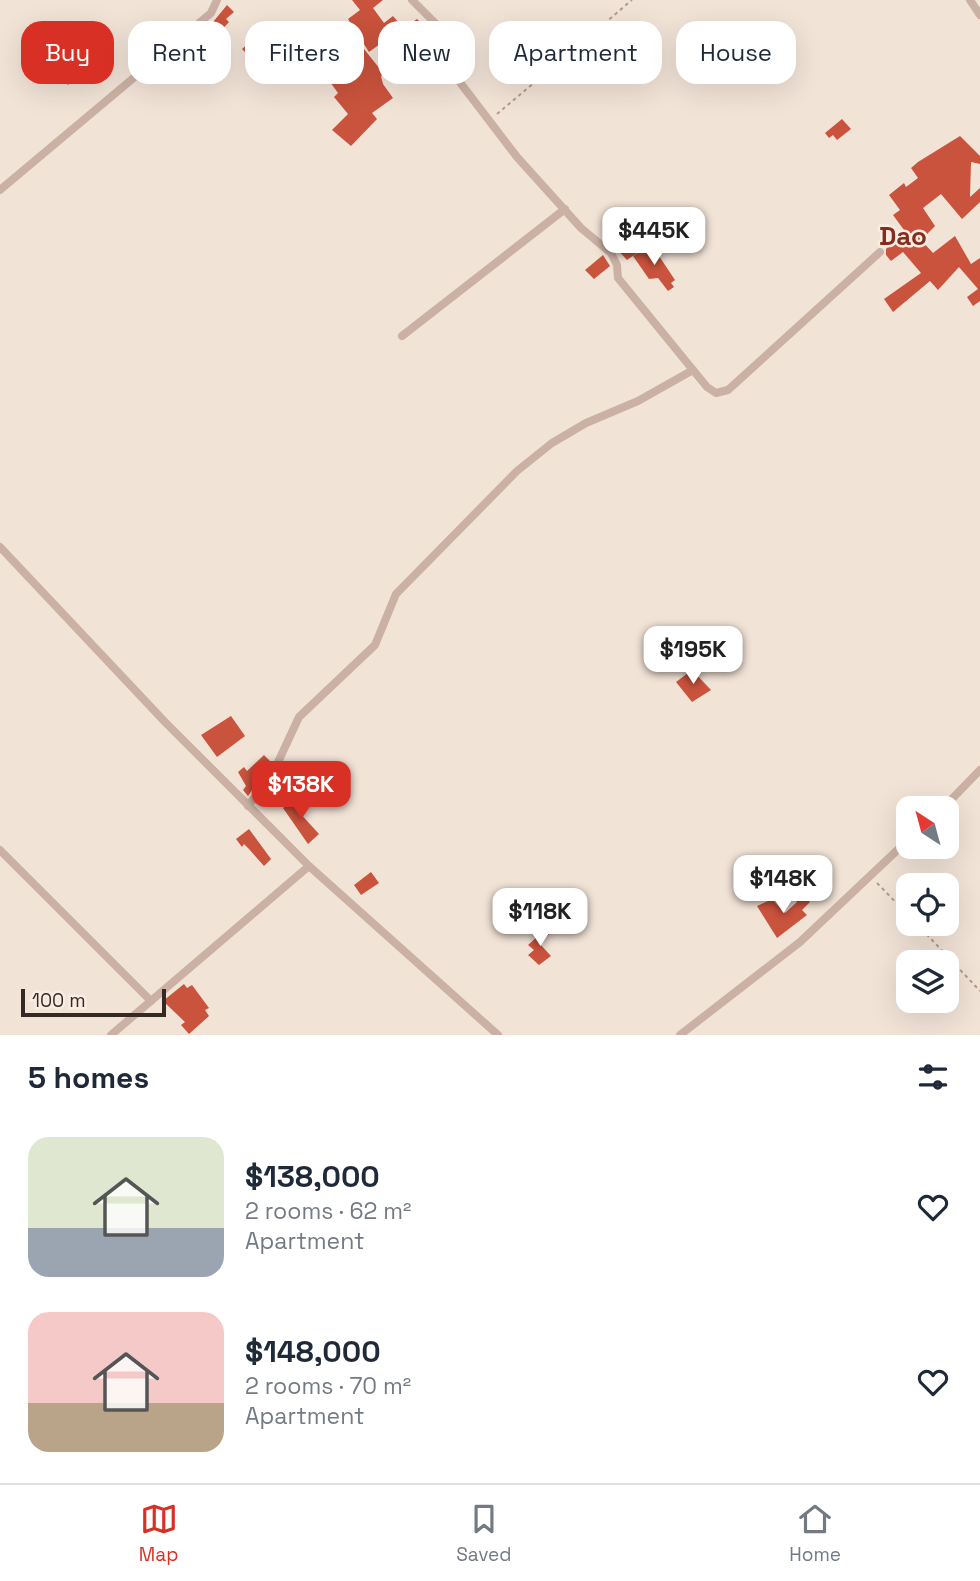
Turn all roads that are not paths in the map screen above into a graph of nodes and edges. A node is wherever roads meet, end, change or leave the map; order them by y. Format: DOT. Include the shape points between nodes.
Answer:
graph roads {
  1 [pos="216,0"];
  2 [pos="412,0"];
  3 [pos="970,0"];
  4 [pos="980,15"];
  5 [pos="0,190"];
  6 [pos="565,209"];
  7 [pos="880,252"];
  8 [pos="402,336"];
  9 [pos="693,370"];
  10 [pos="0,547"];
  11 [pos="980,770"];
  12 [pos="955,796"];
  13 [pos="248,806"];
  14 [pos="0,850"];
  15 [pos="896,852"];
  16 [pos="309,866"];
  17 [pos="151,1001"];
  18 [pos="111,1035"];
  19 [pos="498,1035"];
  20 [pos="680,1035"];
  1 -- 5 [label="street" via="211,13"];
  2 -- 6 [label="street" via="447,36 449,68 517,157"];
  3 -- 4 [label="street"];
  6 -- 8 [label="street"];
  6 -- 9 [label="street" via="611,253 618,278"];
  7 -- 9 [label="street" via="727,390 716,393"];
  9 -- 13 [label="street" via="586,423 517,471 396,594 375,645 299,717 272,775"];
  10 -- 13 [label="street"];
  11 -- 12 [label="street"];
  13 -- 16 [label="street"];
  14 -- 17 [label="street"];
  15 -- 20 [label="street" via="800,942"];
  16 -- 17 [label="street"];
  16 -- 19 [label="street"];
  17 -- 18 [label="street"];
}
